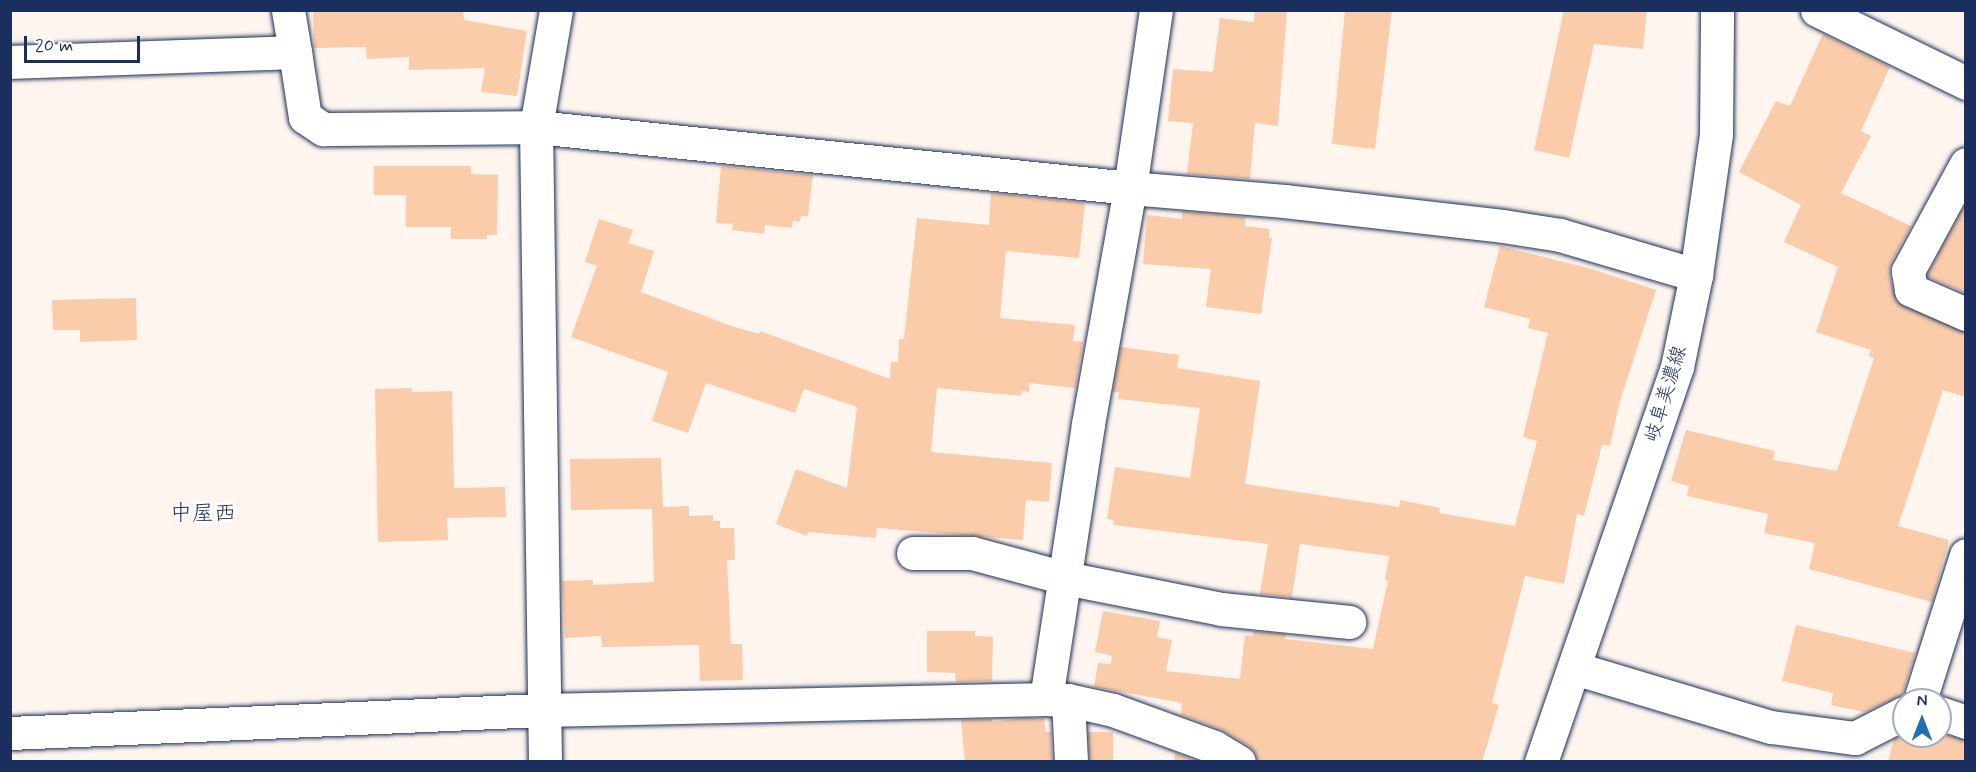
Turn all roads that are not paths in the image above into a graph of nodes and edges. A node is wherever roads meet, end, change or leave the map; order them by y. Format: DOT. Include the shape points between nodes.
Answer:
graph roads {
  1 [pos="288,10"];
  2 [pos="556,10"];
  3 [pos="1156,10"];
  4 [pos="1717,10"];
  5 [pos="1817,10"];
  6 [pos="295,52"];
  7 [pos="10,62"];
  8 [pos="1965,83"];
  9 [pos="536,127"];
  10 [pos="1965,164"];
  11 [pos="1130,188"];
  12 [pos="1696,275"];
  13 [pos="1965,314"];
  14 [pos="914,553"];
  15 [pos="1965,555"];
  16 [pos="1065,578"];
  17 [pos="1349,622"];
  18 [pos="1574,668"];
  19 [pos="1924,688"];
  20 [pos="1057,699"];
  21 [pos="542,710"];
  22 [pos="1892,719"];
  23 [pos="10,733"];
  24 [pos="545,762"];
  25 [pos="1071,762"];
  26 [pos="1239,762"];
  27 [pos="1541,762"];
  1 -- 6 [label="street"];
  2 -- 9 [label="street"];
  3 -- 11 [label="street"];
  4 -- 12 [label="street, 岐阜美濃線" via="1716,134"];
  5 -- 8 [label="street"];
  6 -- 7 [label="street"];
  6 -- 9 [label="street" via="305,117 323,129"];
  9 -- 11 [label="street"];
  9 -- 21 [label="street"];
  10 -- 13 [label="street" via="1908,271 1911,290"];
  11 -- 12 [label="street" via="1503,226 1560,236"];
  11 -- 16 [label="street"];
  12 -- 18 [label="street, 岐阜美濃線" via="1677,367"];
  14 -- 16 [label="street" via="972,553"];
  15 -- 19 [label="street"];
  16 -- 17 [label="street" via="1221,609"];
  16 -- 20 [label="street"];
  18 -- 22 [label="street" via="1771,727 1855,738"];
  18 -- 27 [label="street, 岐阜美濃線"];
  20 -- 21 [label="street"];
  20 -- 25 [label="street"];
  20 -- 26 [label="street" via="1113,710 1214,747"];
  21 -- 23 [label="street"];
  21 -- 24 [label="street"];
}
